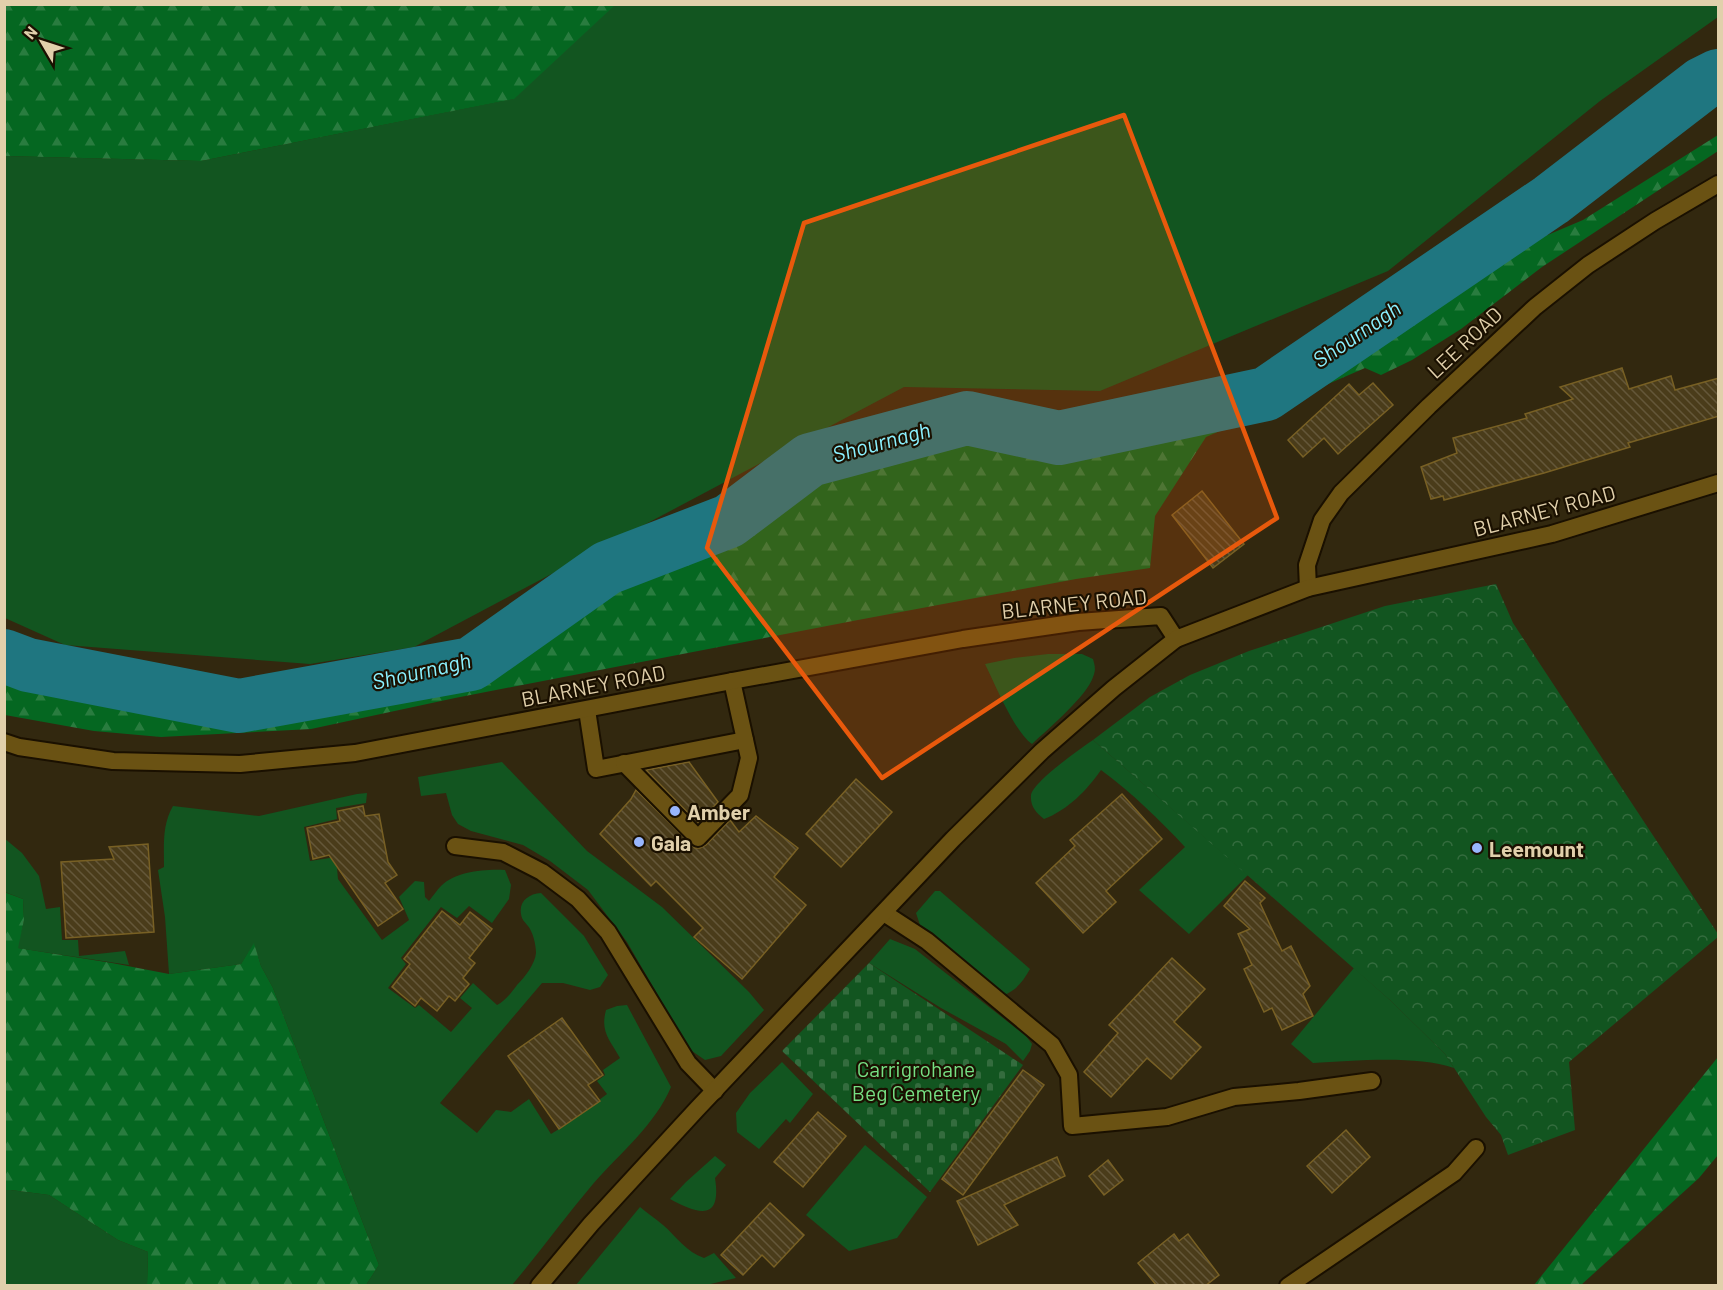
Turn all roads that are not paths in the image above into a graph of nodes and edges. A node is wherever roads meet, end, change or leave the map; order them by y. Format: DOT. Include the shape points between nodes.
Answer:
graph roads {
  1 [pos="1719,184"];
  2 [pos="1719,483"];
  3 [pos="1308,588"];
  4 [pos="1176,639"];
  5 [pos="732,681"];
  6 [pos="587,710"];
  7 [pos="745,741"];
  8 [pos="4,742"];
  9 [pos="624,763"];
  10 [pos="454,846"];
  11 [pos="884,913"];
  12 [pos="1372,1081"];
  13 [pos="715,1091"];
  14 [pos="1476,1148"];
  15 [pos="539,1286"];
  16 [pos="1288,1286"];
  1 -- 3 [label="main road, LEE ROAD" via="1654,221 1534,307 1381,453 1341,493 1322,520 1307,565"];
  2 -- 3 [label="main road, BLARNEY ROAD" via="1552,534"];
  3 -- 4 [label="main road, BLARNEY ROAD"];
  4 -- 5 [label="main road, BLARNEY ROAD" via="1161,616 1078,622"];
  4 -- 11 [label="main road, BLARNEY ROAD" via="1042,751"];
  5 -- 6 [label="main road, BLARNEY ROAD"];
  5 -- 7 [label="main road"];
  6 -- 8 [label="main road, BLARNEY ROAD" via="355,753 240,764 113,761"];
  6 -- 9 [label="main road" via="596,769"];
  7 -- 9 [label="main road"];
  7 -- 9 [label="main road" via="749,758 740,795 698,838"];
  10 -- 13 [label="main road" via="503,852 542,872 578,899 608,932 688,1064"];
  11 -- 12 [label="main road" via="927,941 1052,1045 1069,1075 1072,1126 1167,1117 1234,1097"];
  11 -- 13 [label="main road, BLARNEY ROAD"];
  13 -- 15 [label="main road, BLARNEY ROAD"];
  14 -- 16 [label="main road" via="1454,1173"];
}
